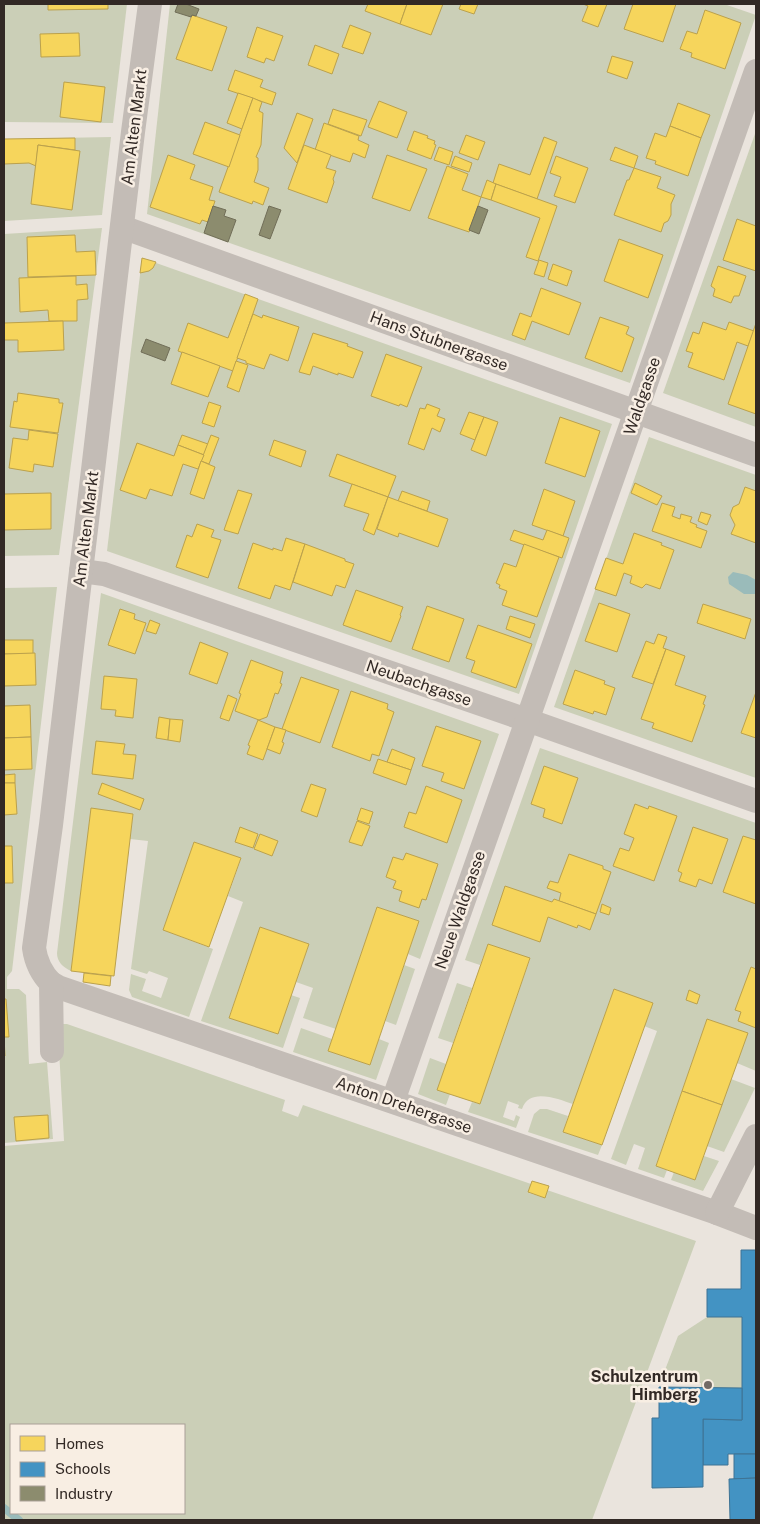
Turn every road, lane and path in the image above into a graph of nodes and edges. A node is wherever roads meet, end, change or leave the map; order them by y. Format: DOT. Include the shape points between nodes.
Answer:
graph roads {
  1 [pos="150,4"];
  2 [pos="756,71"];
  3 [pos="122,227"];
  4 [pos="636,413"];
  5 [pos="756,455"];
  6 [pos="81,571"];
  7 [pos="528,720"];
  8 [pos="756,801"];
  9 [pos="51,983"];
  10 [pos="52,1051"];
  11 [pos="393,1101"];
  12 [pos="756,1136"];
  13 [pos="717,1213"];
  14 [pos="756,1228"];
  1 -- 3 [label="street, Am Alten Markt"];
  2 -- 4 [label="street, Waldgasse"];
  3 -- 4 [label="street, Hans Stubnergasse"];
  3 -- 6 [label="street, Am Alten Markt"];
  4 -- 5 [label="street, Hans Stubnergasse"];
  4 -- 7 [label="street, Waldgasse"];
  6 -- 7 [label="street, Neubachgasse" via="104,574"];
  6 -- 9 [label="street, Am Alten Markt" via="34,948 42,974"];
  7 -- 8 [label="street, Neubachgasse"];
  7 -- 11 [label="street, Neue Waldgasse"];
  9 -- 10 [label="street"];
  9 -- 11 [label="street, Anton Drehergasse"];
  11 -- 13 [label="street, Anton Drehergasse"];
  12 -- 13 [label="street"];
  13 -- 14 [label="street, Anton Drehergasse"];
}
